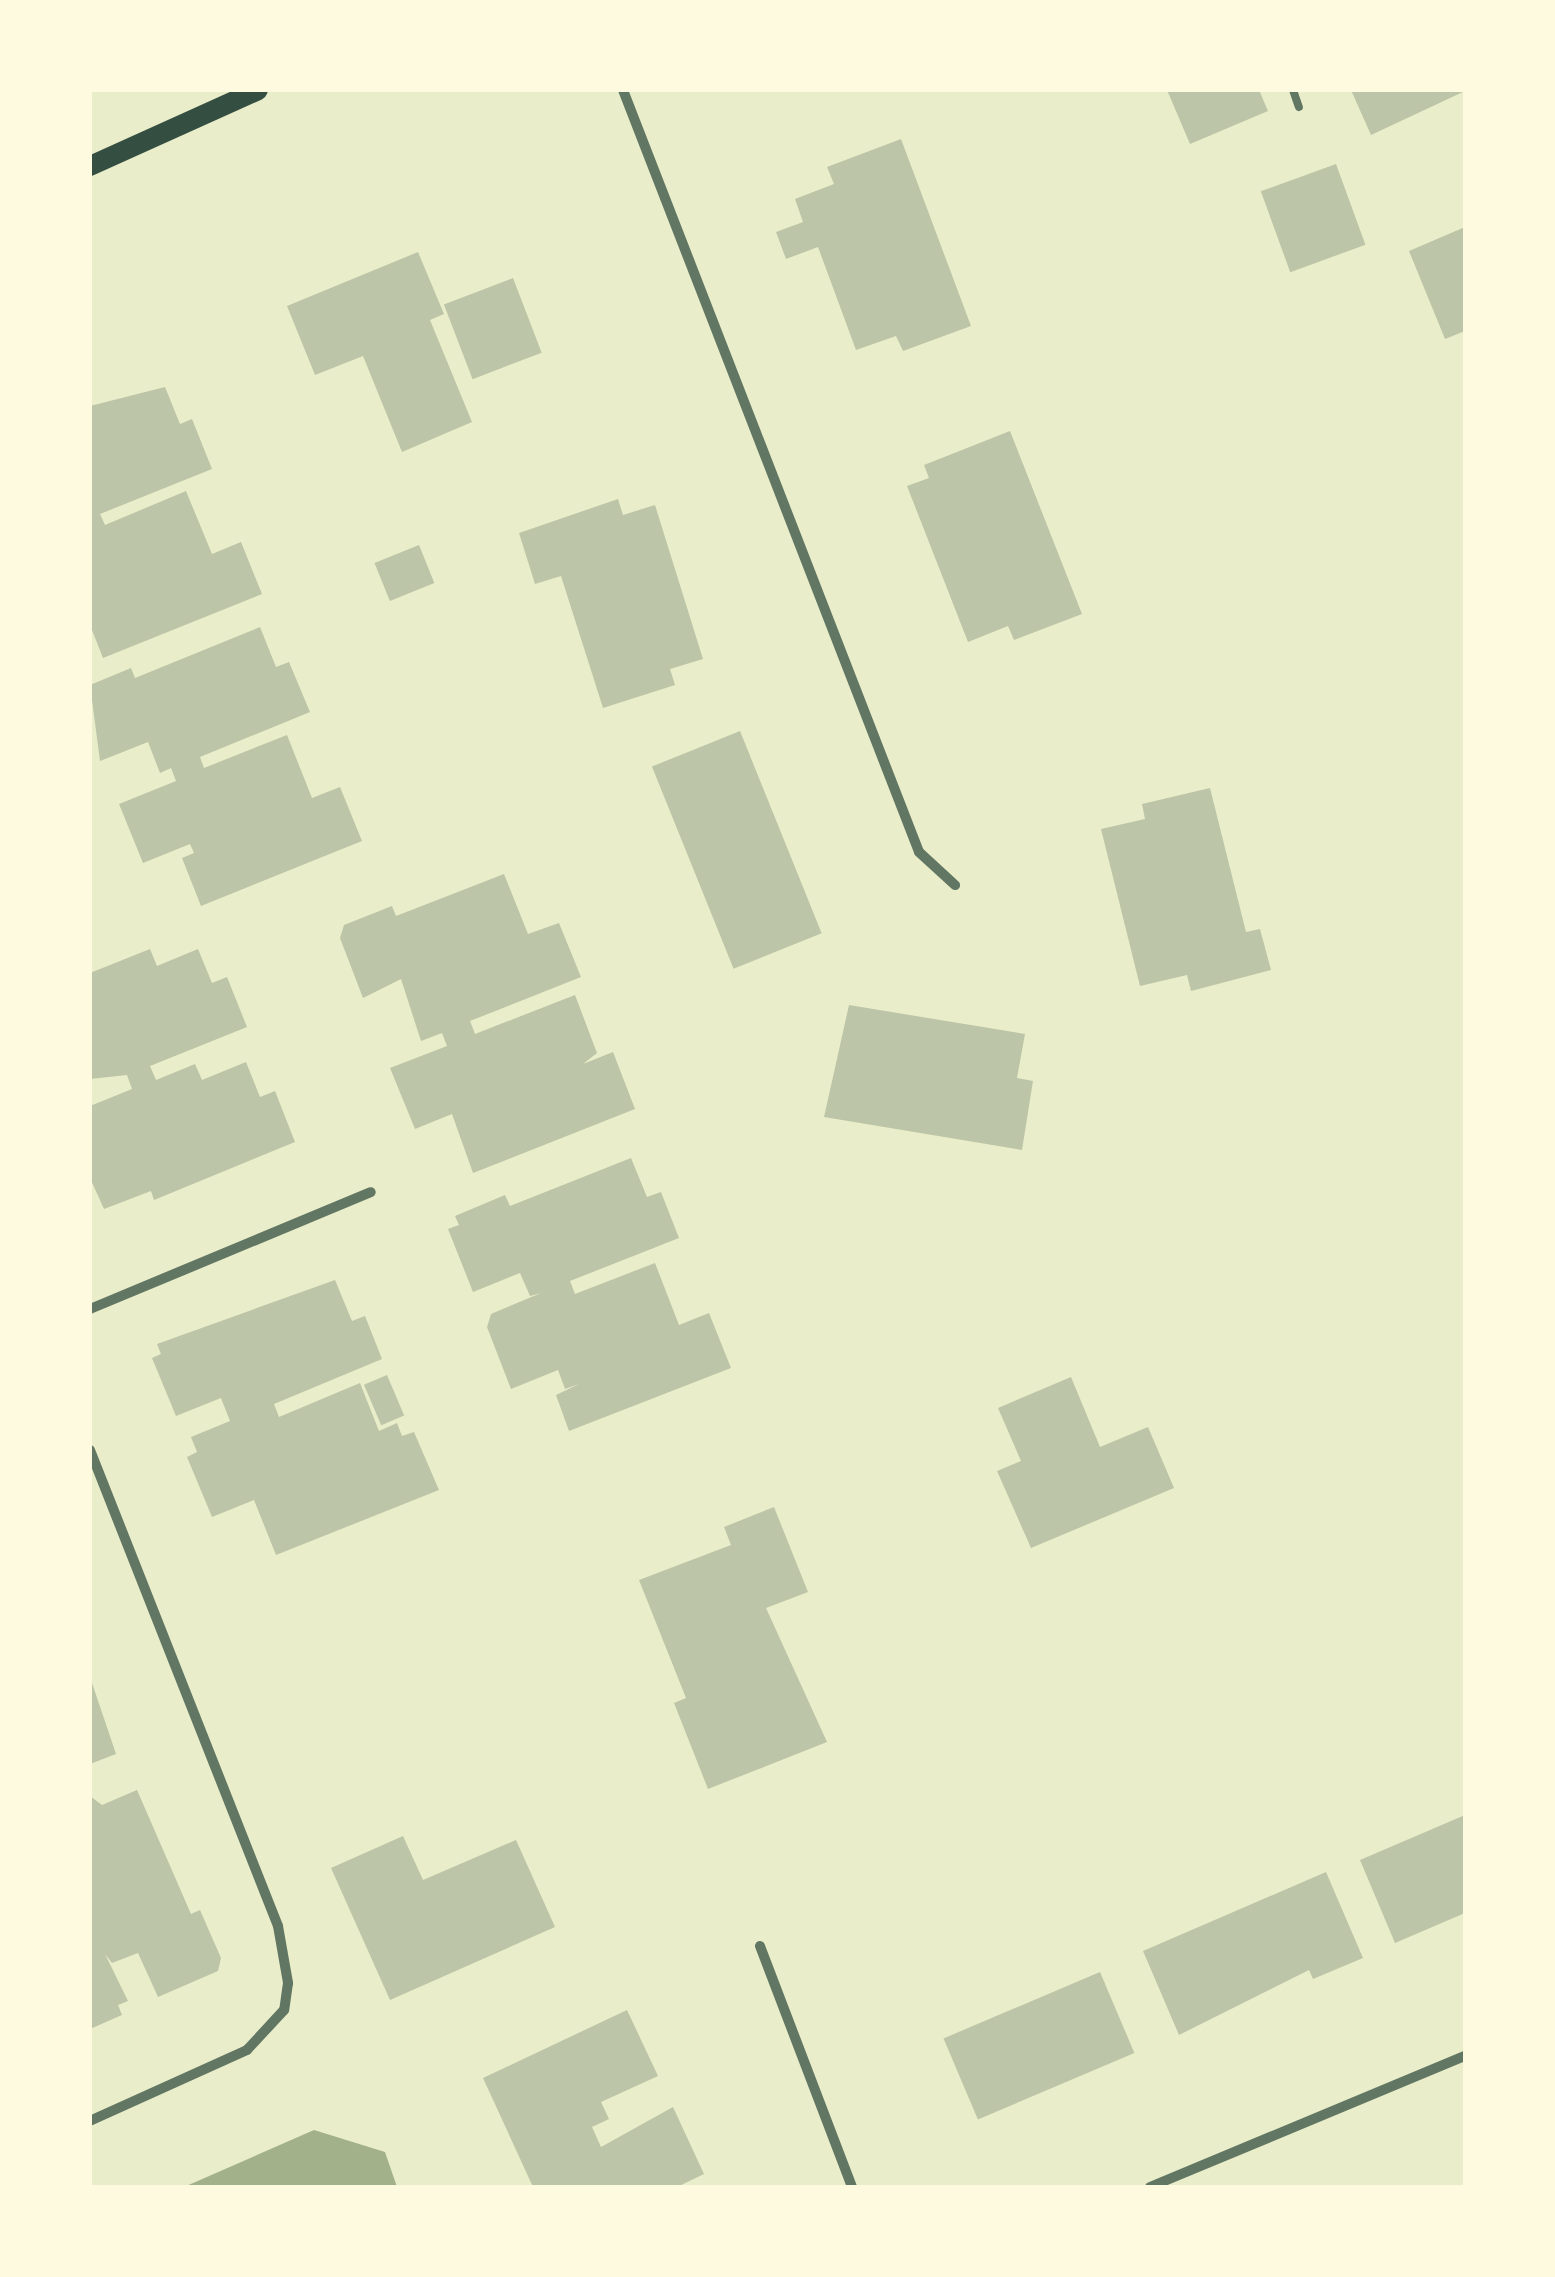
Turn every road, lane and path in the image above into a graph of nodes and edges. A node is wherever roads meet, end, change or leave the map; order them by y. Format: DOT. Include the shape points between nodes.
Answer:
graph roads {
  1 [pos="258,90"];
  2 [pos="623,90"];
  3 [pos="1293,90"];
  4 [pos="1299,106"];
  5 [pos="90,166"];
  6 [pos="954,884"];
  7 [pos="372,1192"];
  8 [pos="90,1309"];
  9 [pos="90,1450"];
  10 [pos="760,1946"];
  11 [pos="1465,2056"];
  12 [pos="90,2120"];
  13 [pos="852,2187"];
  14 [pos="1150,2187"];
  1 -- 5 [label="main road"];
  2 -- 6 [label="street" via="919,852"];
  3 -- 4 [label="lane"];
  7 -- 8 [label="street"];
  9 -- 12 [label="street" via="278,1926 284,2010 224,2065"];
  10 -- 13 [label="street"];
  11 -- 14 [label="street"];
}
